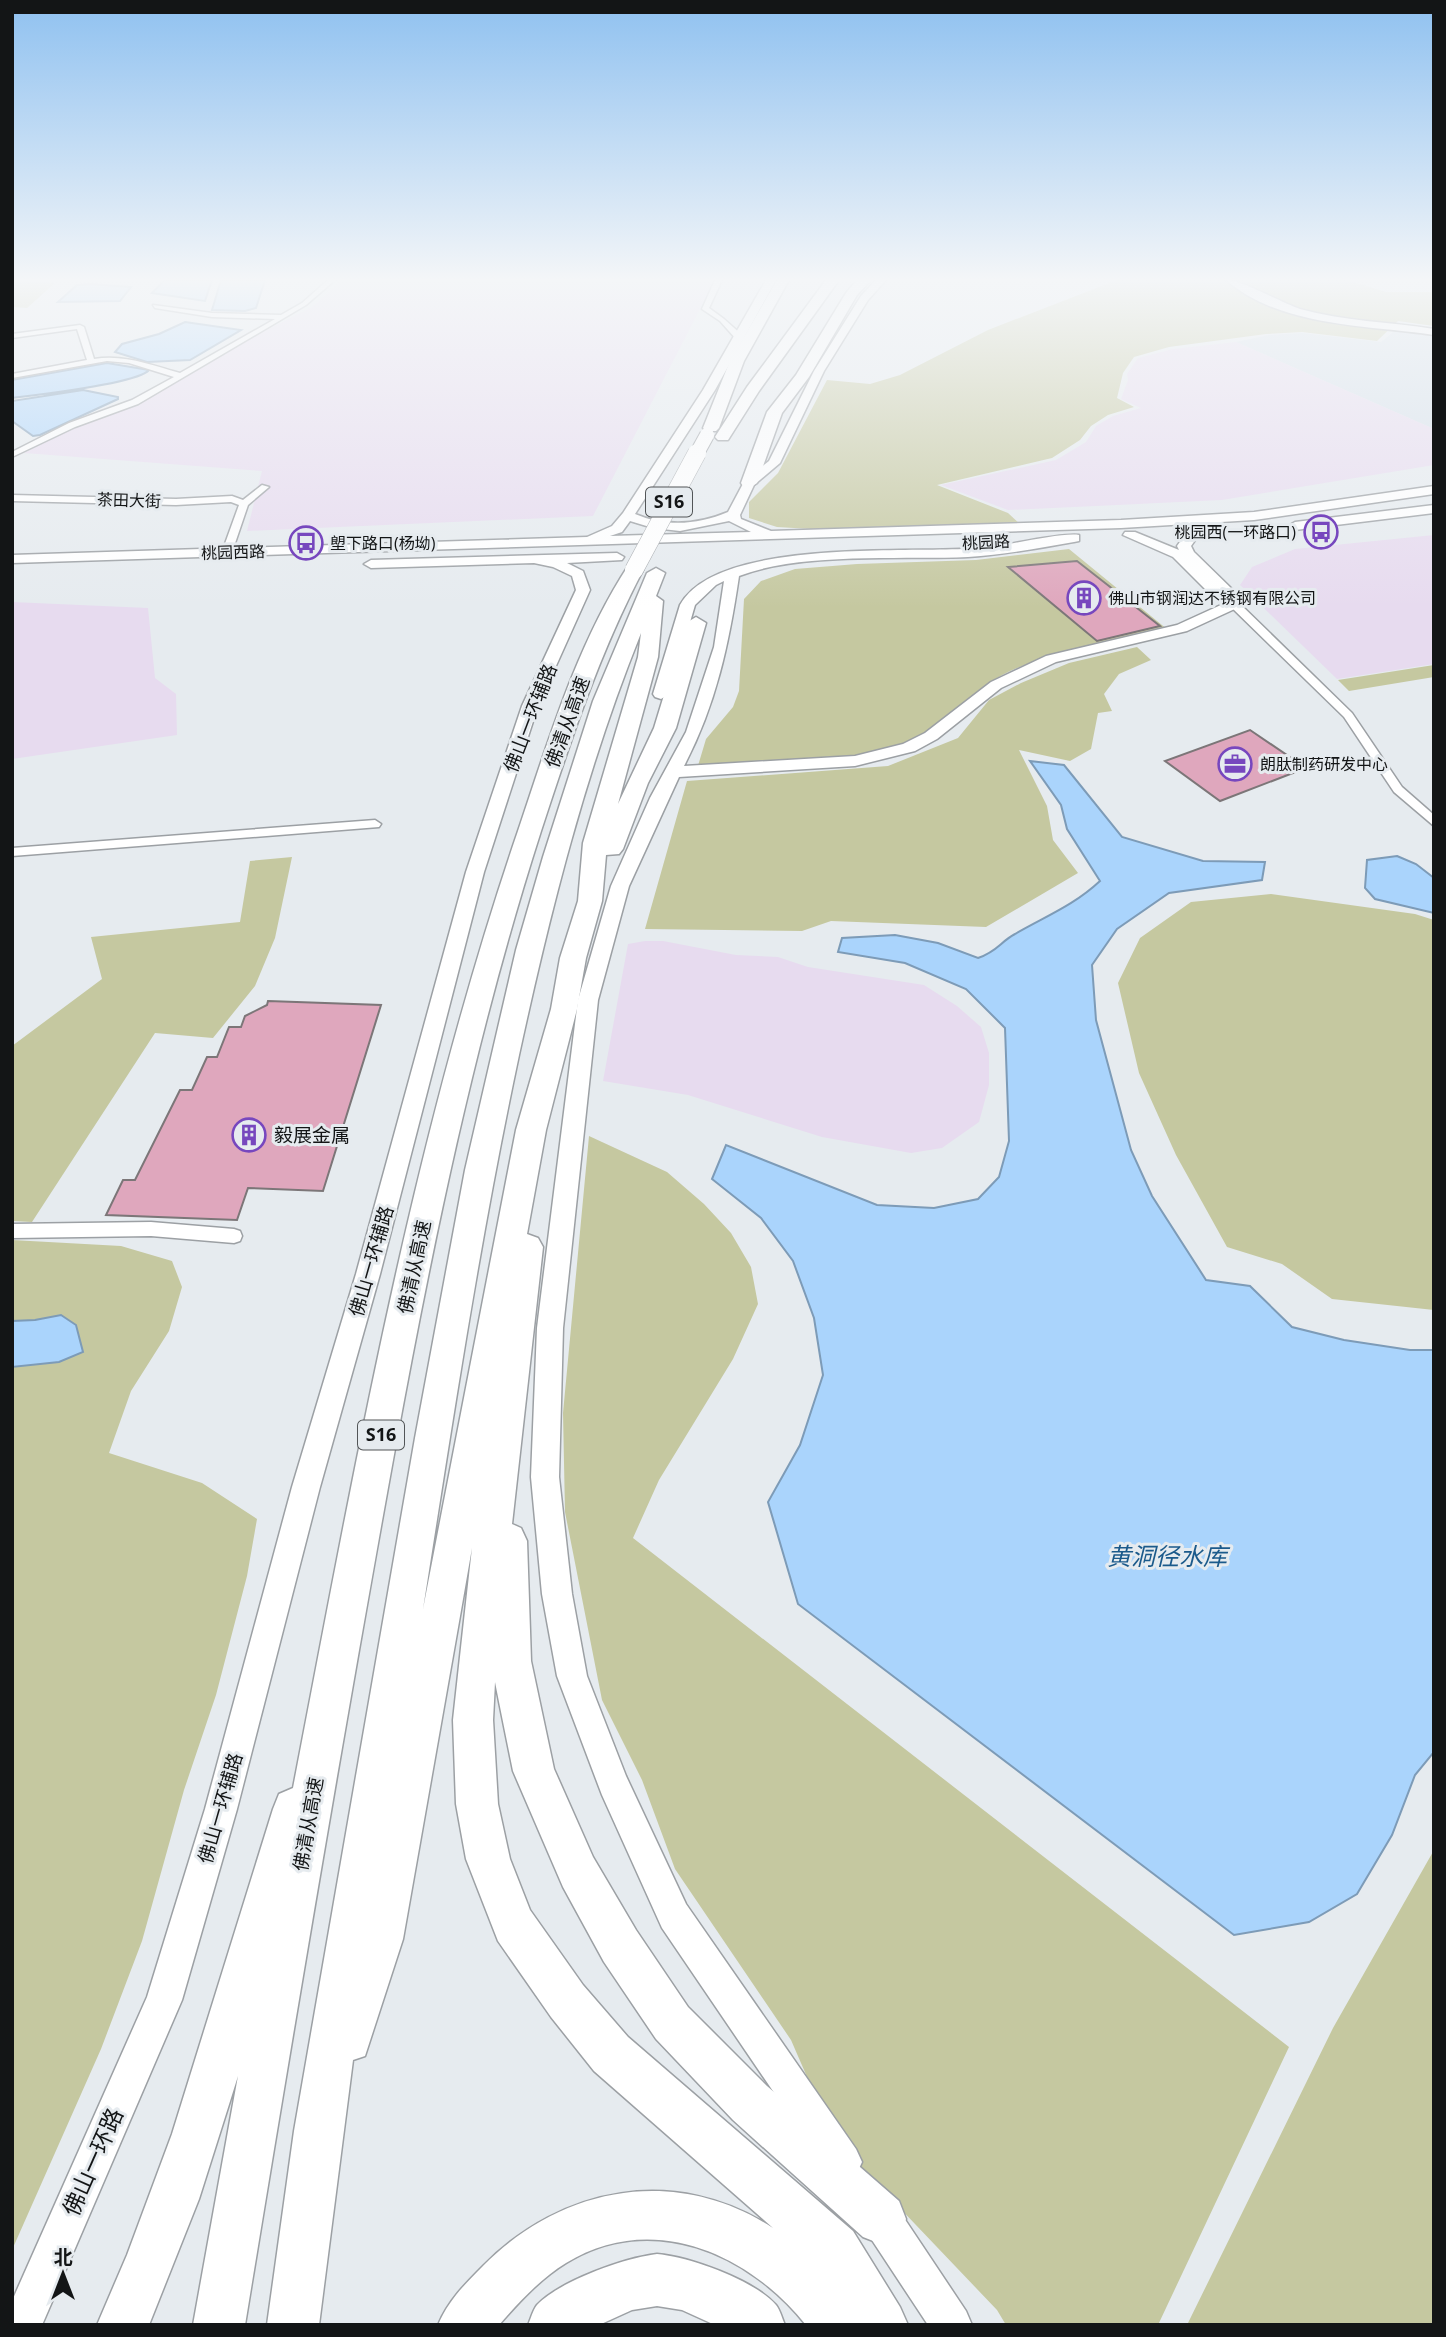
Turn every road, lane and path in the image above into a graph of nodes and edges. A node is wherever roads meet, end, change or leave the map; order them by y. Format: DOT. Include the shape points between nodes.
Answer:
graph roads {
  1 [pos="157,389"];
  2 [pos="710,389"];
  3 [pos="725,389"];
  4 [pos="743,389"];
  5 [pos="753,389"];
  6 [pos="785,389"];
  7 [pos="793,389"];
  8 [pos="810,389"];
  9 [pos="775,412"];
  10 [pos="714,433"];
  11 [pos="12,455"];
  12 [pos="749,483"];
  13 [pos="265,487"];
  14 [pos="1434,490"];
  15 [pos="12,498"];
  16 [pos="244,504"];
  17 [pos="1434,509"];
  18 [pos="628,515"];
  19 [pos="733,516"];
  20 [pos="1194,532"];
  21 [pos="1130,535"];
  22 [pos="783,537"];
  23 [pos="1074,538"];
  24 [pos="580,542"];
  25 [pos="762,551"];
  26 [pos="228,552"];
  27 [pos="12,559"];
  28 [pos="537,560"];
  29 [pos="360,564"];
  30 [pos="649,566"];
  31 [pos="732,574"];
  32 [pos="1234,604"];
  33 [pos="696,623"];
  34 [pos="661,694"];
  35 [pos="673,772"];
  36 [pos="636,783"];
  37 [pos="1434,822"];
  38 [pos="375,824"];
  39 [pos="12,852"];
  40 [pos="590,901"];
  41 [pos="547,1070"];
  42 [pos="12,1231"];
  43 [pos="234,1236"];
  44 [pos="510,1402"];
  45 [pos="338,1665"];
  46 [pos="164,2000"];
  47 [pos="318,2132"];
  48 [pos="881,2219"];
  49 [pos="124,2320"];
  50 [pos="22,2325"];
  51 [pos="219,2325"];
  52 [pos="293,2325"];
  53 [pos="464,2325"];
  54 [pos="554,2325"];
  55 [pos="760,2325"];
  56 [pos="840,2325"];
  57 [pos="882,2325"];
  58 [pos="952,2325"];
  1 -- 11 [label="street"];
  2 -- 18 [label="main road"];
  3 -- 10 [label="highway"];
  4 -- 10 [label="highway, 佛清从高速 / S16"];
  5 -- 10 [label="highway, 佛清从高速 / S16"];
  6 -- 9 [label="highway"];
  7 -- 9 [label="highway"];
  8 -- 12 [label="main road" via="774,463"];
  9 -- 12 [label="highway"];
  10 -- 30 [label="highway, 佛清从高速 / S16" via="679,519"];
  12 -- 19 [label="main road"];
  13 -- 16 [label="street"];
  14 -- 22 [label="main road, 桃园路" via="1254,516"];
  15 -- 16 [label="street, 茶田大街" via="232,499"];
  16 -- 26 [label="street"];
  17 -- 20 [label="main road, 桃园路"];
  18 -- 19 [label="main road" via="646,523 683,527"];
  18 -- 24 [label="main road" via="617,528"];
  19 -- 22 [label="main road" via="751,529"];
  20 -- 21 [label="main road, 桃园路"];
  20 -- 32 [label="main road" via="1184,546 1188,554"];
  21 -- 23 [label="main road, 桃园路"];
  21 -- 32 [label="main road" via="1178,554"];
  22 -- 24 [label="main road, 桃园路"];
  23 -- 25 [label="main road, 桃园路"];
  23 -- 31 [label="main road" via="999,551 758,564"];
  24 -- 26 [label="main road, 桃园西路"];
  26 -- 27 [label="main road, 桃园西路"];
  28 -- 29 [label="main road"];
  28 -- 30 [label="main road"];
  28 -- 46 [label="main road, 佛山一环辅路" via="571,569 578,574 583,590 527,715 471,885 221,1810"];
  30 -- 40 [label="highway" via="648,657 595,843"];
  30 -- 45 [label="highway, 佛清从高速 / S16" via="615,604 572,705 490,957 416,1255"];
  30 -- 47 [label="highway, 佛清从高速 / S16" via="547,883 480,1170"];
  31 -- 33 [label="main road" via="708,595"];
  31 -- 34 [label="main road" via="706,584 690,599"];
  31 -- 35 [label="main road" via="721,647 694,732"];
  32 -- 35 [label="main road" via="1182,628 1051,659 996,685 909,748 855,761"];
  32 -- 37 [label="street" via="1348,715 1398,789"];
  33 -- 36 [label="highway" via="665,728"];
  34 -- 36 [label="highway"];
  35 -- 48 [label="main road" via="620,886 588,1000 550,1328 545,1477 557,1594 572,1676 613,1784 674,1916"];
  36 -- 40 [label="highway"];
  38 -- 39 [label="street"];
  40 -- 41 [label="highway"];
  41 -- 44 [label="highway"];
  41 -- 47 [label="highway" via="528,1143 381,1939"];
  42 -- 43 [label="street" via="150,1229"];
  44 -- 48 [label="highway" via="511,1661 534,1771 578,1872 672,2023 750,2103"];
  44 -- 57 [label="highway" via="473,1720 477,1804 488,1859 514,1925 611,2054 835,2249"];
  45 -- 49 [label="highway" via="213,2083 178,2189"];
  45 -- 51 [label="highway, 佛清从高速 / S16"];
  46 -- 50 [label="main road, 佛山一环路"];
  47 -- 52 [label="highway, 佛清从高速 / S16"];
  48 -- 58 [label="main road"];
  53 -- 56 [label="highway" via="505,2279 549,2244 596,2222 644,2214 694,2218 742,2236 793,2271"];
  54 -- 55 [label="highway" via="606,2293 657,2280 704,2291"];
}
